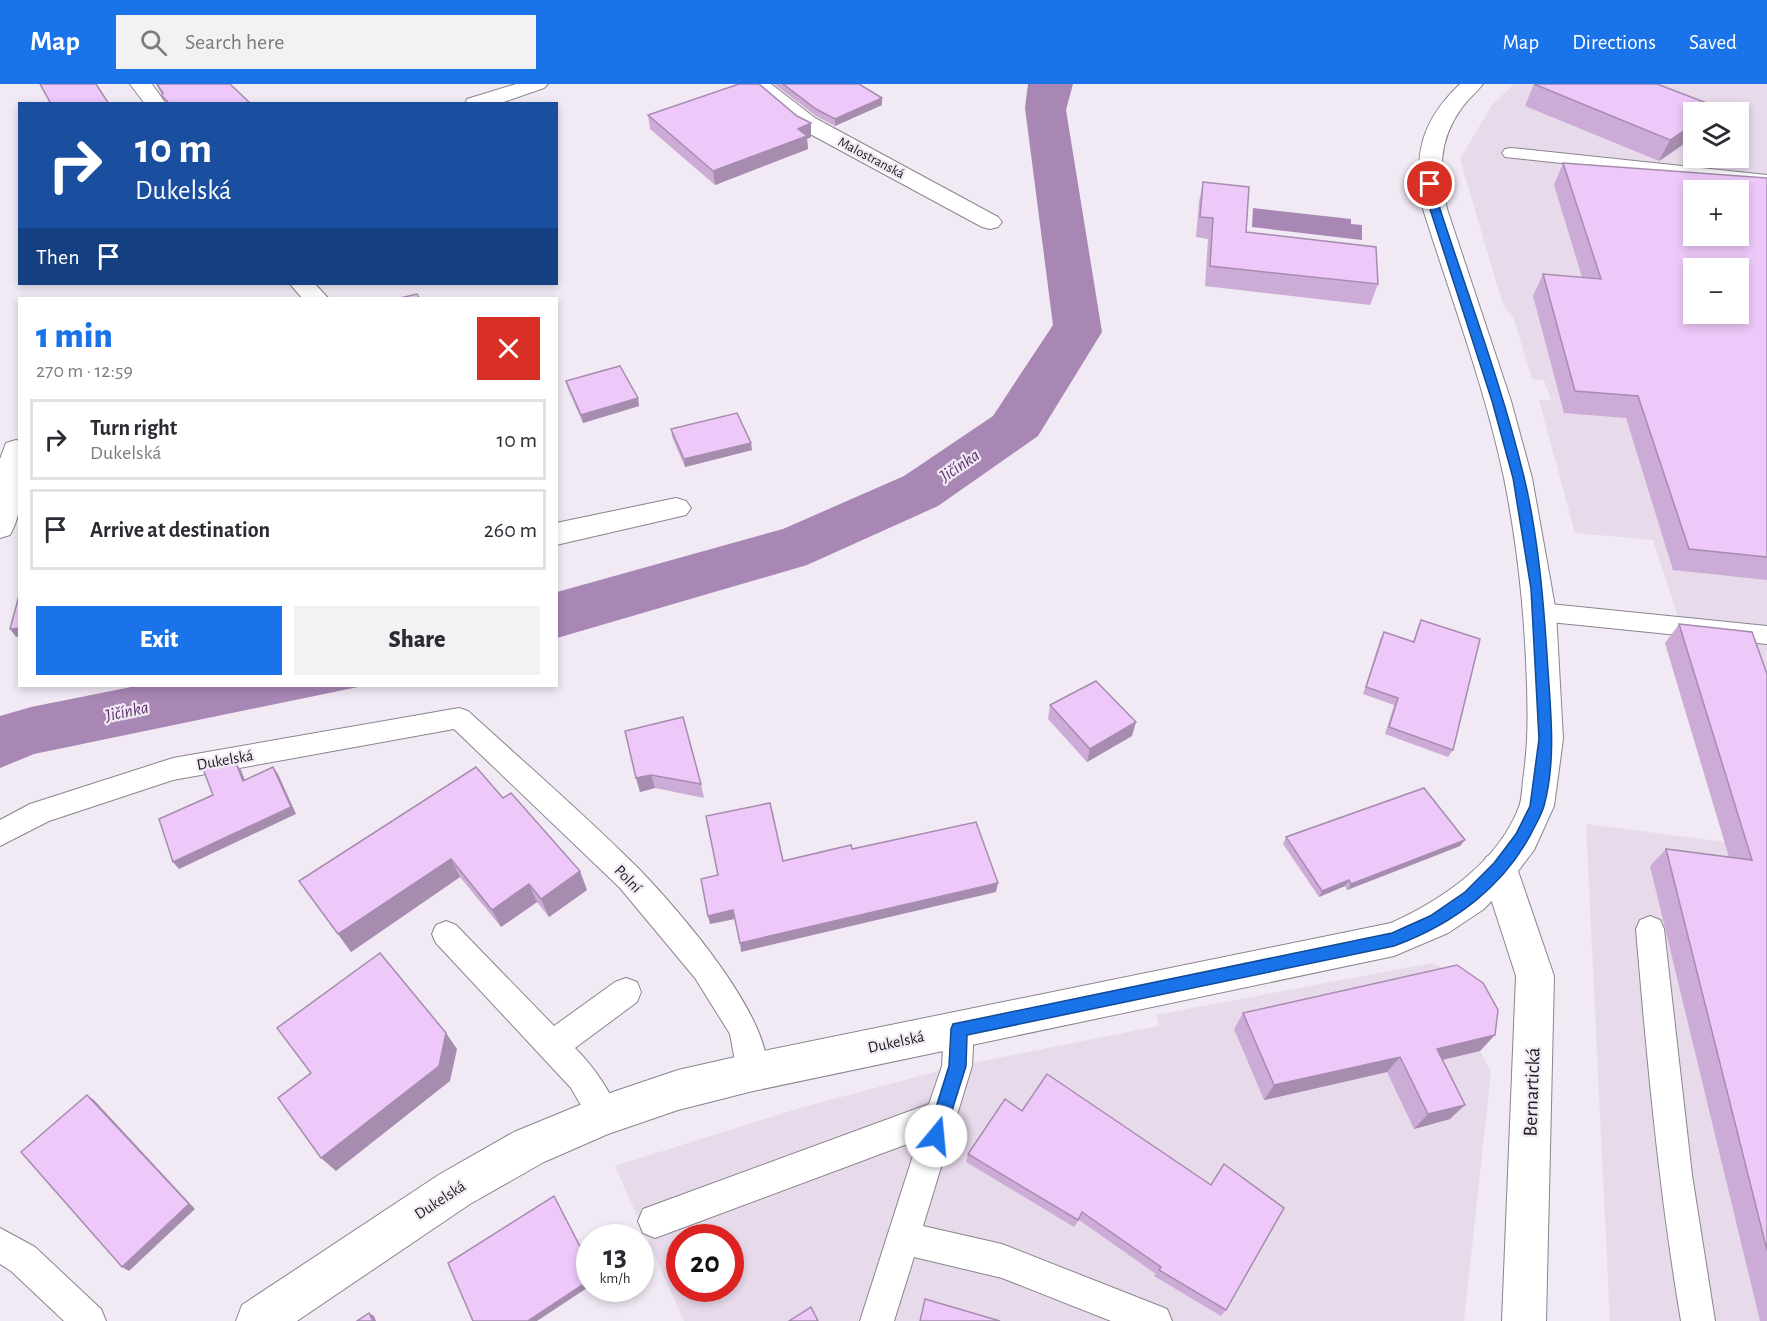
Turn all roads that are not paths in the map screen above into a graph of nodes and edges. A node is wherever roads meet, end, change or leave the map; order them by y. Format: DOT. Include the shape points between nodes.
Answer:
graph roads {
  1 [pos="141,84"];
  2 [pos="537,84"];
  3 [pos="758,84"];
  4 [pos="1472,84"];
  5 [pos="154,102"];
  6 [pos="481,102"];
  7 [pos="1511,153"];
  8 [pos="1767,180"];
  9 [pos="990,222"];
  10 [pos="303,285"];
  11 [pos="314,297"];
  12 [pos="12,451"];
  13 [pos="676,508"];
  14 [pos="0,527"];
  15 [pos="558,534"];
  16 [pos="1540,612"];
  17 [pos="1767,635"];
  18 [pos="459,718"];
  19 [pos="0,834"];
  20 [pos="1499,868"];
  21 [pos="1650,929"];
  22 [pos="446,934"];
  23 [pos="626,992"];
  24 [pos="959,1029"];
  25 [pos="552,1046"];
  26 [pos="753,1072"];
  27 [pos="604,1115"];
  28 [pos="942,1115"];
  29 [pos="655,1221"];
  30 [pos="903,1238"];
  31 [pos="0,1245"];
  32 [pos="89,1321"];
  33 [pos="258,1321"];
  34 [pos="877,1321"];
  35 [pos="1155,1321"];
  36 [pos="1524,1321"];
  37 [pos="1698,1321"];
  1 -- 5 [label="main road"];
  2 -- 6 [label="main road"];
  3 -- 9 [label="main road, Malostranská" via="807,123"];
  4 -- 16 [label="main road, Dukelská" via="1434,139 1429,161 1430,184 1518,478"];
  7 -- 8 [label="lane"];
  10 -- 11 [label="main road"];
  12 -- 14 [label="main road"];
  13 -- 15 [label="main road"];
  16 -- 17 [label="lane"];
  16 -- 20 [label="main road, Dukelská" via="1546,739 1537,806 1521,839"];
  18 -- 19 [label="lane, Dukelská" via="173,769 40,812"];
  18 -- 26 [label="lane, Polní" via="630,879 705,968 744,1029"];
  20 -- 24 [label="main road, Dukelská" via="1471,897 1435,921 1394,939"];
  20 -- 36 [label="main road, Bernartická" via="1535,976"];
  21 -- 37 [label="lane" via="1672,1137"];
  22 -- 25 [label="lane"];
  23 -- 25 [label="lane"];
  24 -- 26 [label="main road, Dukelská"];
  24 -- 28 [label="lane" via="957,1066"];
  25 -- 27 [label="lane" via="582,1077"];
  26 -- 27 [label="main road, Dukelská" via="678,1090"];
  27 -- 33 [label="main road, Dukelská" via="529,1147 455,1189"];
  28 -- 29 [label="lane"];
  28 -- 30 [label="lane"];
  30 -- 34 [label="lane"];
  30 -- 35 [label="lane" via="1002,1261"];
  31 -- 32 [label="lane" via="22,1259"];
}
